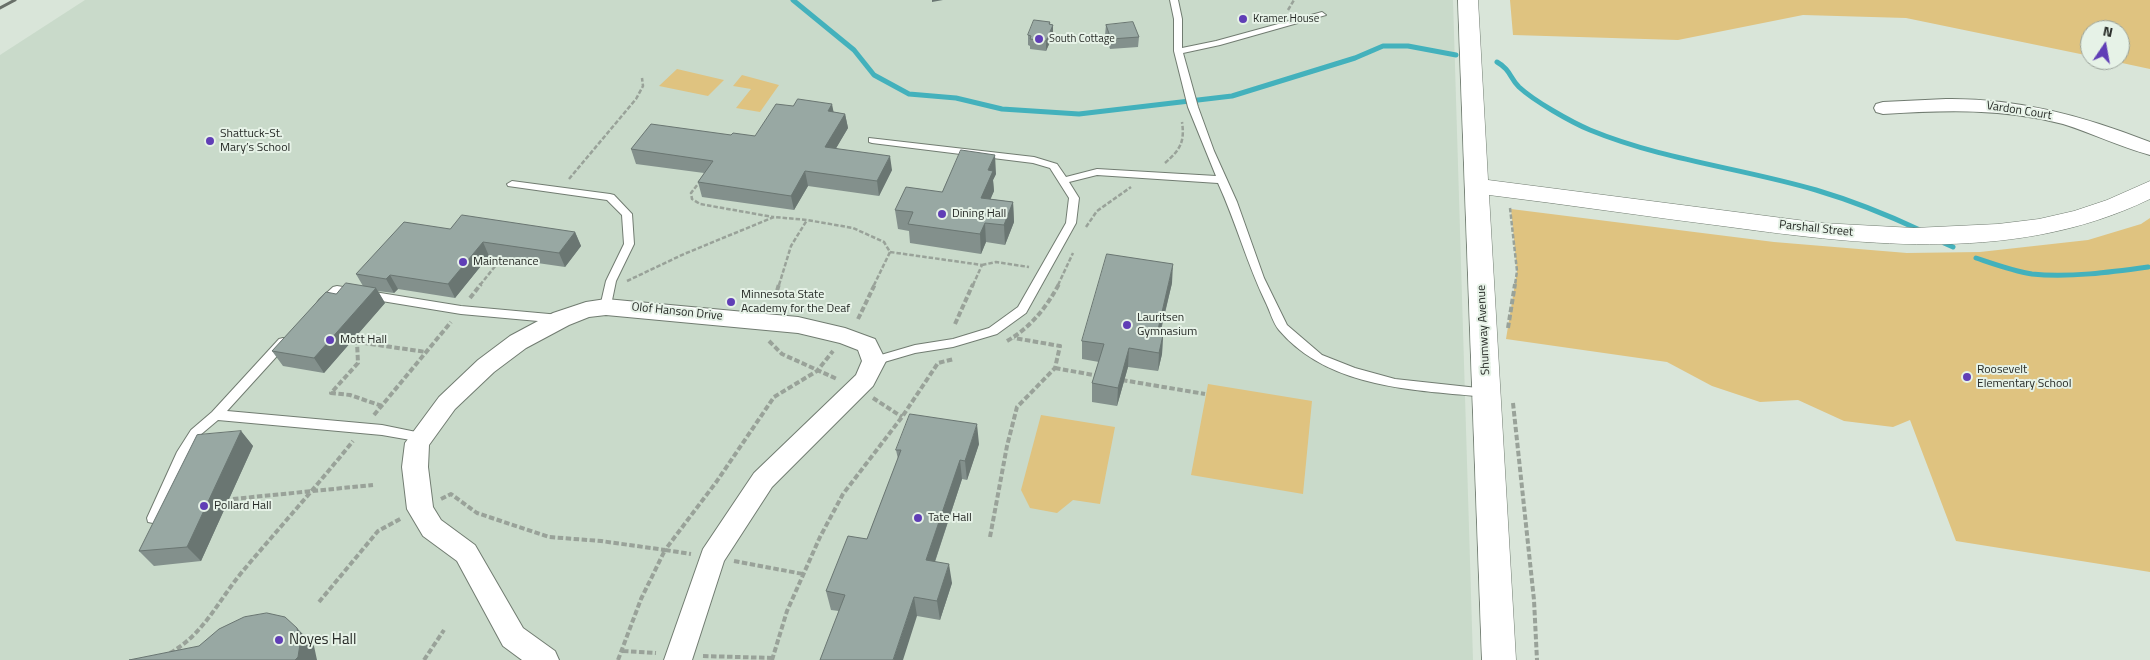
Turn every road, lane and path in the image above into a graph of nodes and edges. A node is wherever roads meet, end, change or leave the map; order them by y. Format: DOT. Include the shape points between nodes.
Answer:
graph roads {
  1 [pos="1174,0"];
  2 [pos="1468,0"];
  3 [pos="1322,15"];
  4 [pos="1178,51"];
  5 [pos="642,78"];
  6 [pos="1883,108"];
  7 [pos="1181,118"];
  8 [pos="872,140"];
  9 [pos="2150,149"];
  10 [pos="1150,174"];
  11 [pos="702,179"];
  12 [pos="1222,180"];
  13 [pos="1063,181"];
  14 [pos="512,184"];
  15 [pos="1477,186"];
  16 [pos="561,189"];
  17 [pos="2150,189"];
  18 [pos="1511,209"];
  19 [pos="774,217"];
  20 [pos="807,220"];
  21 [pos="1081,234"];
  22 [pos="1074,251"];
  23 [pos="890,252"];
  24 [pos="501,260"];
  25 [pos="982,265"];
  26 [pos="1046,270"];
  27 [pos="1065,272"];
  28 [pos="624,282"];
  29 [pos="775,298"];
  30 [pos="463,306"];
  31 [pos="606,307"];
  32 [pos="316,308"];
  33 [pos="561,319"];
  34 [pos="767,322"];
  35 [pos="955,324"];
  36 [pos="852,327"];
  37 [pos="1508,330"];
  38 [pos="289,335"];
  39 [pos="1013,338"];
  40 [pos="1005,342"];
  41 [pos="426,352"];
  42 [pos="963,356"];
  43 [pos="874,361"];
  44 [pos="1055,368"];
  45 [pos="817,371"];
  46 [pos="1102,376"];
  47 [pos="1121,379"];
  48 [pos="857,388"];
  49 [pos="1206,394"];
  50 [pos="1500,395"];
  51 [pos="382,406"];
  52 [pos="216,415"];
  53 [pos="902,417"];
  54 [pos="363,429"];
  55 [pos="422,437"];
  56 [pos="372,485"];
  57 [pos="313,490"];
  58 [pos="233,498"];
  59 [pos="420,509"];
  60 [pos="153,518"];
  61 [pos="990,537"];
  62 [pos="665,550"];
  63 [pos="319,602"];
  64 [pos="444,630"];
  65 [pos="165,656"];
  66 [pos="674,658"];
  67 [pos="424,660"];
  68 [pos="545,660"];
  69 [pos="618,660"];
  70 [pos="772,660"];
  71 [pos="1499,660"];
  72 [pos="1537,660"];
  1 -- 4 [label="lane" via="1178,19"];
  2 -- 15 [label="street, Shumway Avenue"];
  3 -- 4 [label="lane"];
  4 -- 12 [label="lane" via="1192,102"];
  5 -- 16 [label="path" via="636,100"];
  6 -- 9 [label="street, Vardon Court" via="1959,104 2010,108 2068,120"];
  7 -- 10 [label="path" via="1185,140 1179,151"];
  8 -- 13 [label="lane" via="1034,160 1054,166"];
  10 -- 12 [label="lane"];
  10 -- 13 [label="lane" via="1097,172"];
  10 -- 21 [label="path" via="1097,210"];
  11 -- 19 [label="path" via="691,193 692,199 700,204"];
  12 -- 50 [label="lane" via="1259,278 1283,327 1318,358 1352,372 1395,383"];
  13 -- 26 [label="lane" via="1074,198 1071,223"];
  14 -- 16 [label="lane"];
  15 -- 17 [label="street, Parshall Street" via="1837,233 1902,236 2018,230 2072,220 2113,207"];
  15 -- 50 [label="street, Shumway Avenue"];
  16 -- 31 [label="lane" via="610,197 627,214 629,244 611,281"];
  18 -- 37 [label="path" via="1517,271"];
  19 -- 20 [label="path"];
  19 -- 28 [label="path"];
  20 -- 23 [label="path" via="853,228 884,242"];
  20 -- 29 [label="path" via="790,246"];
  22 -- 27 [label="path"];
  23 -- 25 [label="path"];
  23 -- 36 [label="path"];
  24 -- 30 [label="path"];
  25 -- 26 [label="path" via="996,262"];
  25 -- 35 [label="path"];
  26 -- 27 [label="path"];
  26 -- 43 [label="lane" via="1022,310 993,331"];
  27 -- 39 [label="path" via="1054,296 1037,320"];
  30 -- 32 [label="lane" via="337,290"];
  30 -- 33 [label="lane"];
  30 -- 41 [label="path"];
  31 -- 33 [label="street, Olof Hanson Drive"];
  31 -- 34 [label="street, Olof Hanson Drive"];
  33 -- 55 [label="street, Olof Hanson Drive" via="518,342 486,366 447,403"];
  34 -- 36 [label="street, Olof Hanson Drive"];
  34 -- 45 [label="path" via="762,333 782,354"];
  36 -- 43 [label="street, Olof Hanson Drive" via="867,345"];
  36 -- 45 [label="path"];
  38 -- 52 [label="lane"];
  39 -- 40 [label="path"];
  39 -- 44 [label="path" via="1060,346"];
  41 -- 51 [label="path"];
  41 -- 51 [label="path" via="357,342 358,363 331,393 350,395"];
  42 -- 53 [label="path" via="938,363"];
  43 -- 48 [label="street"];
  44 -- 46 [label="path"];
  44 -- 61 [label="path" via="1017,406"];
  45 -- 48 [label="path"];
  45 -- 62 [label="path" via="774,397"];
  47 -- 49 [label="path"];
  48 -- 53 [label="path"];
  48 -- 66 [label="street" via="763,480 712,557"];
  50 -- 71 [label="street, Shumway Avenue"];
  50 -- 72 [label="path" via="1534,600"];
  51 -- 54 [label="path"];
  52 -- 54 [label="lane"];
  52 -- 60 [label="lane" via="195,433 183,452"];
  53 -- 70 [label="path" via="838,503 787,611"];
  54 -- 55 [label="lane"];
  54 -- 57 [label="path"];
  55 -- 59 [label="street, Olof Hanson Drive" via="417,443 415,467"];
  56 -- 57 [label="path"];
  57 -- 58 [label="path"];
  57 -- 65 [label="path" via="234,582 199,634"];
  59 -- 62 [label="path" via="451,494 476,513 549,537"];
  59 -- 63 [label="path" via="378,530"];
  59 -- 68 [label="street, Olof Hanson Drive" via="432,528 466,553 512,637"];
  62 -- 69 [label="path"];
  64 -- 67 [label="path"];
}
